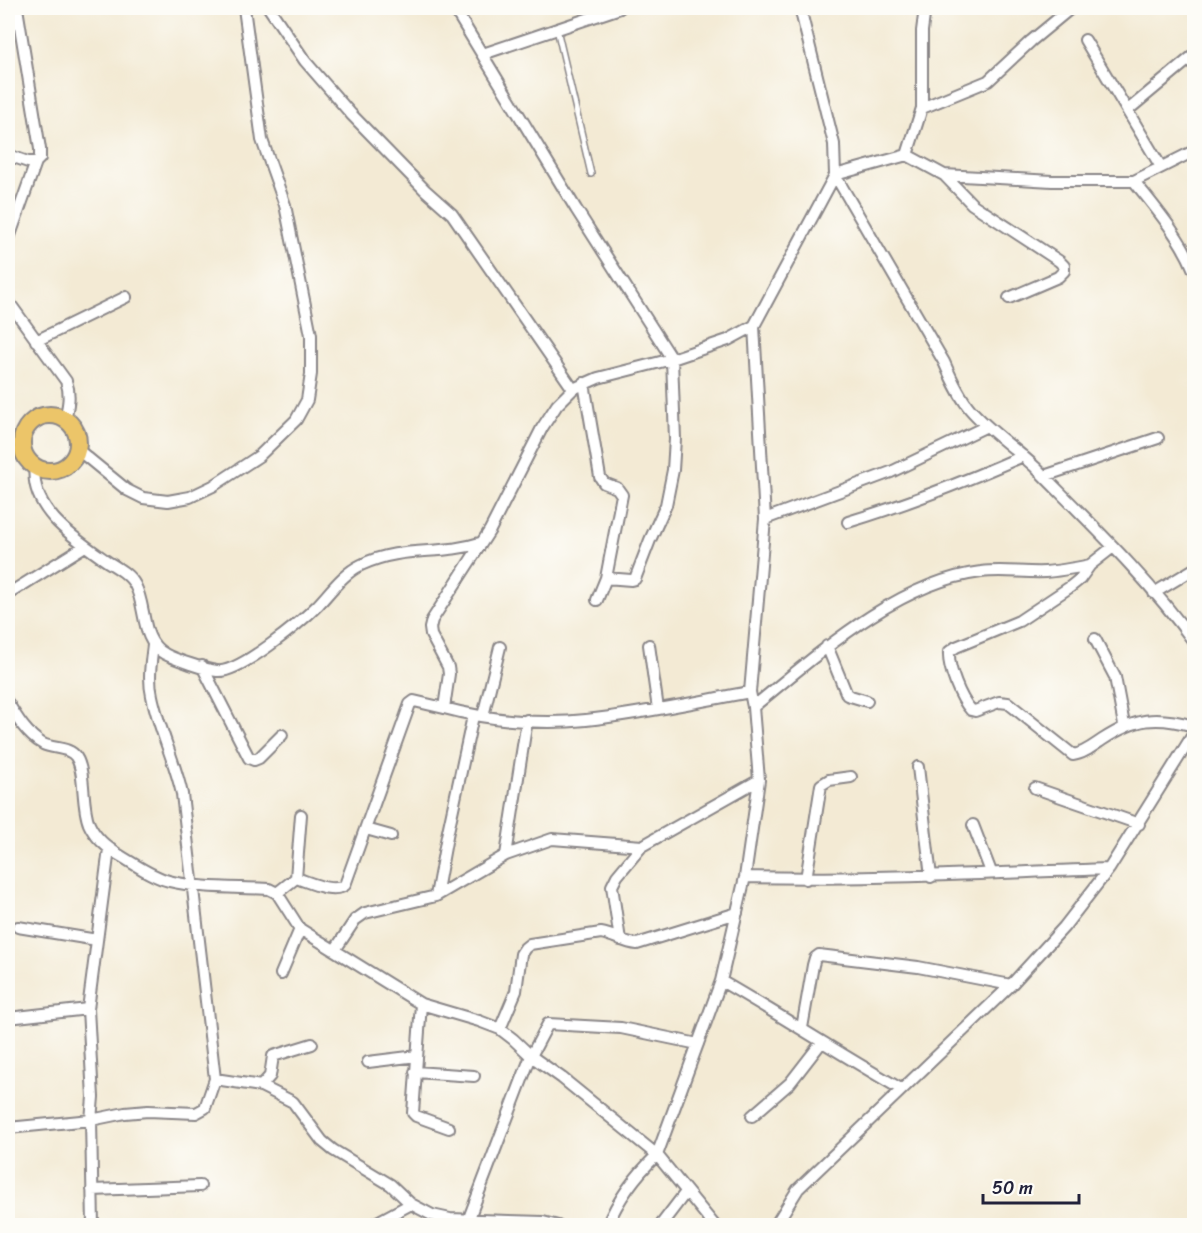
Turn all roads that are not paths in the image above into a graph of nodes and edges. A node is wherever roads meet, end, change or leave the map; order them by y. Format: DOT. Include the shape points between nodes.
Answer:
graph roads {
  1 [pos="17,8"];
  2 [pos="244,8"];
  3 [pos="268,8"];
  4 [pos="454,8"];
  5 [pos="620,8"];
  6 [pos="800,8"];
  7 [pos="925,8"];
  8 [pos="1071,8"];
  9 [pos="557,29"];
  10 [pos="1085,40"];
  11 [pos="483,54"];
  12 [pos="1194,55"];
  13 [pos="922,108"];
  14 [pos="1128,110"];
  15 [pos="1194,151"];
  16 [pos="8,155"];
  17 [pos="907,155"];
  18 [pos="36,162"];
  19 [pos="1161,167"];
  20 [pos="591,174"];
  21 [pos="835,175"];
  22 [pos="944,175"];
  23 [pos="1134,181"];
  24 [pos="8,241"];
  25 [pos="1194,270"];
  26 [pos="126,297"];
  27 [pos="1009,298"];
  28 [pos="8,301"];
  29 [pos="754,326"];
  30 [pos="36,341"];
  31 [pos="672,359"];
  32 [pos="584,384"];
  33 [pos="573,389"];
  34 [pos="65,420"];
  35 [pos="987,426"];
  36 [pos="25,431"];
  37 [pos="1158,438"];
  38 [pos="8,441"];
  39 [pos="77,449"];
  40 [pos="8,456"];
  41 [pos="1023,456"];
  42 [pos="30,462"];
  43 [pos="1044,476"];
  44 [pos="765,519"];
  45 [pos="848,522"];
  46 [pos="480,543"];
  47 [pos="85,546"];
  48 [pos="1113,547"];
  49 [pos="1090,565"];
  50 [pos="1194,569"];
  51 [pos="606,578"];
  52 [pos="1154,593"];
  53 [pos="8,594"];
  54 [pos="597,600"];
  55 [pos="1095,639"];
  56 [pos="1194,642"];
  57 [pos="153,645"];
  58 [pos="649,645"];
  59 [pos="827,646"];
  60 [pos="500,647"];
  61 [pos="202,666"];
  62 [pos="750,692"];
  63 [pos="867,701"];
  64 [pos="8,703"];
  65 [pos="753,707"];
  66 [pos="444,708"];
  67 [pos="658,709"];
  68 [pos="478,716"];
  69 [pos="527,720"];
  70 [pos="1124,726"];
  71 [pos="1194,726"];
  72 [pos="1194,732"];
  73 [pos="282,735"];
  74 [pos="918,767"];
  75 [pos="851,777"];
  76 [pos="759,780"];
  77 [pos="1035,788"];
  78 [pos="301,815"];
  79 [pos="1139,824"];
  80 [pos="973,825"];
  81 [pos="366,829"];
  82 [pos="391,837"];
  83 [pos="642,846"];
  84 [pos="109,849"];
  85 [pos="506,855"];
  86 [pos="1108,869"];
  87 [pos="991,872"];
  88 [pos="745,877"];
  89 [pos="931,877"];
  90 [pos="296,878"];
  91 [pos="806,879"];
  92 [pos="192,884"];
  93 [pos="277,893"];
  94 [pos="436,896"];
  95 [pos="737,913"];
  96 [pos="18,927"];
  97 [pos="300,929"];
  98 [pos="97,940"];
  99 [pos="620,940"];
  100 [pos="335,950"];
  101 [pos="281,974"];
  102 [pos="721,981"];
  103 [pos="1011,985"];
  104 [pos="421,1004"];
  105 [pos="88,1008"];
  106 [pos="8,1018"];
  107 [pos="802,1028"];
  108 [pos="500,1029"];
  109 [pos="821,1043"];
  110 [pos="312,1044"];
  111 [pos="698,1044"];
  112 [pos="417,1056"];
  113 [pos="531,1056"];
  114 [pos="368,1062"];
  115 [pos="415,1072"];
  116 [pos="474,1076"];
  117 [pos="215,1079"];
  118 [pos="261,1086"];
  119 [pos="901,1089"];
  120 [pos="752,1116"];
  121 [pos="91,1120"];
  122 [pos="8,1128"];
  123 [pos="449,1128"];
  124 [pos="657,1155"];
  125 [pos="200,1186"];
  126 [pos="92,1190"];
  127 [pos="686,1191"];
  128 [pos="411,1204"];
  129 [pos="469,1218"];
  130 [pos="93,1226"];
  131 [pos="370,1226"];
  132 [pos="558,1226"];
  133 [pos="607,1226"];
  134 [pos="660,1226"];
  135 [pos="715,1226"];
  136 [pos="775,1226"];
  1 -- 18 [label="street" via="40,149"];
  2 -- 39 [label="street" via="262,140 285,205 311,335 307,400 296,420 259,456 190,497 168,501 143,498 127,490"];
  3 -- 33 [label="street" via="305,61 351,114 452,214"];
  4 -- 11 [label="street"];
  5 -- 9 [label="street"];
  6 -- 21 [label="street" via="834,144"];
  7 -- 13 [label="street"];
  8 -- 13 [label="street" via="988,81"];
  9 -- 11 [label="street"];
  9 -- 20 [label="lane"];
  10 -- 14 [label="street"];
  11 -- 31 [label="street"];
  12 -- 14 [label="street"];
  13 -- 17 [label="street"];
  14 -- 19 [label="street"];
  15 -- 19 [label="street"];
  16 -- 18 [label="street"];
  17 -- 21 [label="street"];
  17 -- 22 [label="street"];
  18 -- 24 [label="street"];
  19 -- 23 [label="street"];
  21 -- 29 [label="street"];
  21 -- 35 [label="street" via="956,387"];
  22 -- 23 [label="street"];
  22 -- 27 [label="street" via="972,204 1064,266 1058,277"];
  23 -- 25 [label="street" via="1187,252"];
  26 -- 30 [label="street"];
  28 -- 30 [label="street"];
  29 -- 31 [label="street" via="728,340"];
  29 -- 44 [label="street"];
  30 -- 34 [label="street" via="66,381 70,399"];
  31 -- 32 [label="street"];
  31 -- 51 [label="street" via="675,439 666,505 635,579"];
  32 -- 33 [label="street"];
  32 -- 51 [label="street" via="600,477 622,495"];
  33 -- 46 [label="street" via="542,428"];
  34 -- 36 [label="main road" via="39,418"];
  34 -- 39 [label="main road" via="74,429"];
  35 -- 41 [label="street"];
  35 -- 44 [label="street" via="891,472"];
  36 -- 38 [label="main road"];
  36 -- 42 [label="main road" via="22,444"];
  37 -- 43 [label="street"];
  39 -- 42 [label="main road" via="71,461 60,469 47,471"];
  40 -- 42 [label="main road"];
  41 -- 43 [label="street"];
  41 -- 45 [label="street" via="890,510"];
  42 -- 47 [label="street" via="41,500 55,520"];
  43 -- 48 [label="street"];
  44 -- 62 [label="street"];
  46 -- 61 [label="street" via="466,548 399,552 358,566 260,652 237,666 218,671"];
  46 -- 66 [label="street" via="430,628 448,667"];
  47 -- 53 [label="street"];
  47 -- 57 [label="street" via="127,574 135,585"];
  48 -- 49 [label="street"];
  48 -- 52 [label="street"];
  49 -- 59 [label="street" via="1045,572 982,572 947,579 901,598"];
  49 -- 70 [label="street" via="1070,587 1019,621 956,647 948,658 971,710 999,702 1008,704 1073,755"];
  50 -- 52 [label="street"];
  51 -- 54 [label="street"];
  52 -- 56 [label="street"];
  55 -- 70 [label="street" via="1115,677"];
  57 -- 61 [label="street" via="165,654"];
  57 -- 92 [label="street" via="152,696 180,783"];
  58 -- 67 [label="street"];
  59 -- 63 [label="street" via="847,695"];
  59 -- 65 [label="street"];
  60 -- 68 [label="street"];
  61 -- 73 [label="street" via="249,758 259,758"];
  62 -- 65 [label="street"];
  62 -- 67 [label="street"];
  64 -- 84 [label="street" via="33,737 76,755 88,822"];
  65 -- 76 [label="street"];
  66 -- 68 [label="street"];
  66 -- 81 [label="street" via="414,700 410,704"];
  67 -- 69 [label="street" via="584,720"];
  68 -- 69 [label="street"];
  68 -- 94 [label="street"];
  69 -- 85 [label="street"];
  70 -- 71 [label="street" via="1170,719"];
  72 -- 79 [label="street"];
  74 -- 89 [label="street"];
  75 -- 91 [label="street" via="821,785"];
  76 -- 83 [label="street"];
  76 -- 88 [label="street"];
  77 -- 79 [label="street"];
  78 -- 90 [label="street"];
  79 -- 86 [label="street"];
  80 -- 87 [label="street"];
  81 -- 82 [label="street"];
  81 -- 90 [label="street" via="340,889"];
  83 -- 85 [label="street" via="552,839"];
  83 -- 99 [label="street" via="612,886"];
  84 -- 92 [label="street" via="152,875"];
  84 -- 98 [label="street"];
  85 -- 94 [label="street"];
  86 -- 87 [label="street"];
  86 -- 103 [label="street" via="1064,927"];
  87 -- 89 [label="street"];
  88 -- 91 [label="street"];
  88 -- 95 [label="street"];
  89 -- 91 [label="street"];
  90 -- 93 [label="street"];
  92 -- 93 [label="street" via="269,889"];
  92 -- 117 [label="street"];
  93 -- 97 [label="street"];
  94 -- 100 [label="street" via="365,913 355,920"];
  95 -- 99 [label="street" via="659,939 637,944"];
  95 -- 102 [label="street"];
  96 -- 98 [label="street"];
  97 -- 100 [label="street"];
  97 -- 101 [label="street"];
  98 -- 105 [label="street"];
  99 -- 108 [label="street" via="601,933 525,948 516,991"];
  100 -- 104 [label="street"];
  102 -- 107 [label="street"];
  102 -- 111 [label="street"];
  103 -- 107 [label="street" via="918,967 819,955 813,965"];
  103 -- 119 [label="street"];
  104 -- 108 [label="street"];
  104 -- 112 [label="street"];
  105 -- 106 [label="street"];
  105 -- 121 [label="street"];
  107 -- 109 [label="street"];
  108 -- 113 [label="street"];
  109 -- 119 [label="street"];
  109 -- 120 [label="street" via="790,1083"];
  110 -- 118 [label="street" via="273,1056 270,1076"];
  111 -- 113 [label="street" via="621,1028 554,1023 545,1028"];
  111 -- 124 [label="street"];
  112 -- 114 [label="street"];
  112 -- 115 [label="street"];
  113 -- 124 [label="street"];
  113 -- 129 [label="street"];
  115 -- 116 [label="street"];
  115 -- 123 [label="street" via="413,1113"];
  117 -- 118 [label="street"];
  117 -- 121 [label="street" via="205,1108 196,1113 148,1111"];
  118 -- 128 [label="street" via="293,1102 322,1141 391,1185"];
  119 -- 136 [label="street" via="798,1189"];
  121 -- 122 [label="street"];
  121 -- 126 [label="street"];
  124 -- 127 [label="street"];
  124 -- 133 [label="street" via="616,1204"];
  125 -- 126 [label="street"];
  126 -- 130 [label="street"];
  127 -- 134 [label="street"];
  127 -- 135 [label="street"];
  128 -- 129 [label="street" via="432,1215"];
  128 -- 131 [label="street"];
  129 -- 132 [label="street"];
}
